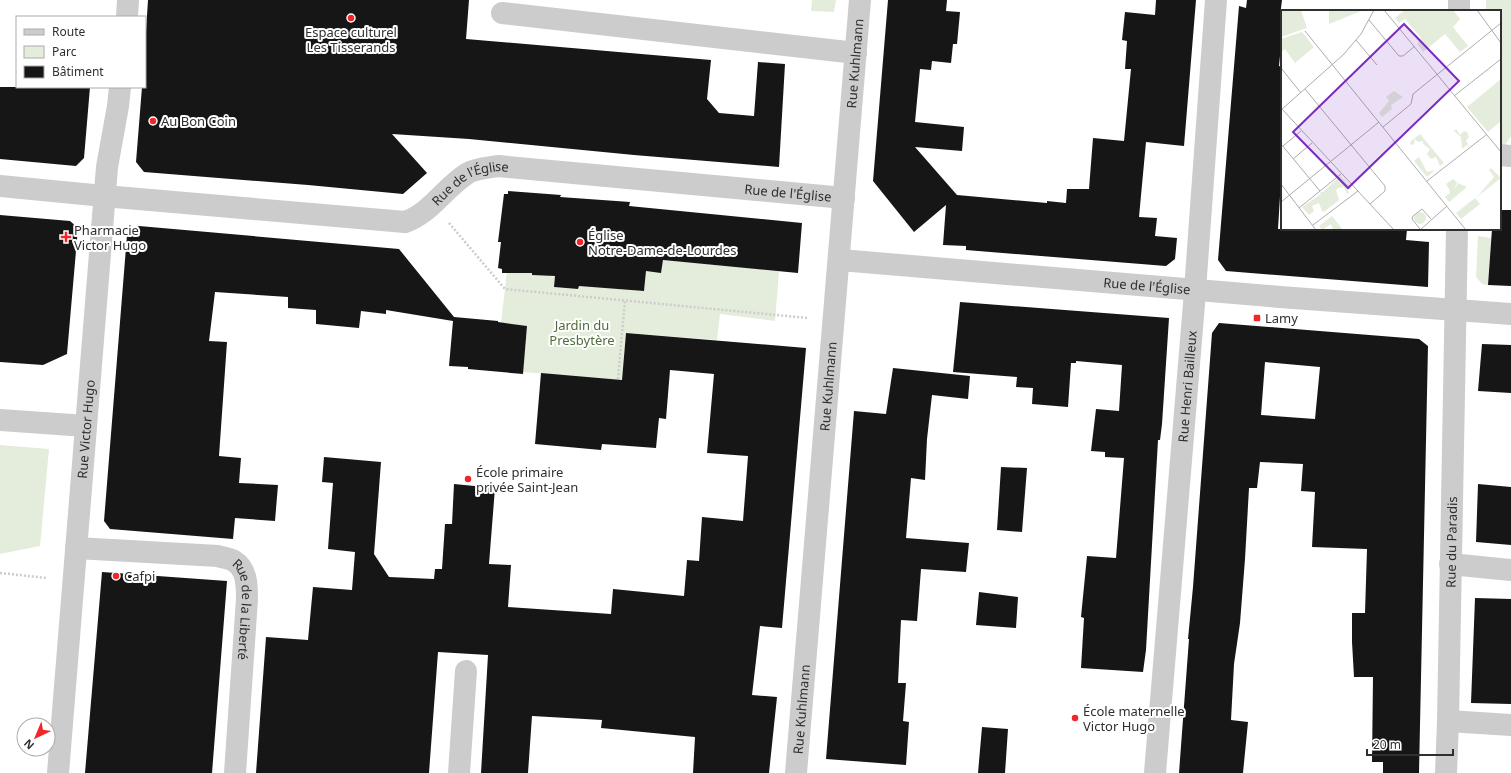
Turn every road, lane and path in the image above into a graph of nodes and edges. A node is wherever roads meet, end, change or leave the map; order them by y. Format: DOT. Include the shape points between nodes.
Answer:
graph roads {
  1 [pos="128,0"];
  2 [pos="860,0"];
  3 [pos="1216,0"];
  4 [pos="502,13"];
  5 [pos="127,16"];
  6 [pos="856,53"];
  7 [pos="120,88"];
  8 [pos="1501,155"];
  9 [pos="1511,156"];
  10 [pos="0,186"];
  11 [pos="104,196"];
  12 [pos="844,198"];
  13 [pos="433,204"];
  14 [pos="1456,230"];
  15 [pos="840,260"];
  16 [pos="1194,289"];
  17 [pos="625,300"];
  18 [pos="1455,310"];
  19 [pos="1511,314"];
  20 [pos="812,318"];
  21 [pos="618,379"];
  22 [pos="0,420"];
  23 [pos="86,426"];
  24 [pos="76,548"];
  25 [pos="1450,564"];
  26 [pos="1511,570"];
  27 [pos="0,573"];
  28 [pos="73,580"];
  29 [pos="466,671"];
  30 [pos="1448,721"];
  31 [pos="1511,725"];
  32 [pos="58,773"];
  33 [pos="235,773"];
  34 [pos="459,773"];
  35 [pos="796,773"];
  36 [pos="1155,773"];
  37 [pos="1446,773"];
  1 -- 5 [label="street"];
  2 -- 6 [label="street, Rue Kuhlmann"];
  3 -- 16 [label="street, Rue Henri Bailleux"];
  4 -- 6 [label="street"];
  6 -- 12 [label="street, Rue Kuhlmann"];
  7 -- 11 [label="street, Rue Victor Hugo" via="106,167"];
  8 -- 9 [label="street"];
  10 -- 11 [label="street, Rue de l'Église"];
  11 -- 13 [label="street, Rue de l'Église" via="405,222 415,218"];
  11 -- 23 [label="street, Rue Victor Hugo"];
  12 -- 13 [label="street, Rue de l'Église" via="498,166 470,172"];
  12 -- 15 [label="street, Rue Kuhlmann"];
  13 -- 17 [label="path" via="505,289"];
  14 -- 18 [label="street, Rue du Paradis"];
  15 -- 16 [label="street, Rue de l'Église"];
  15 -- 35 [label="street, Rue Kuhlmann"];
  16 -- 18 [label="street, Rue de l'Église"];
  16 -- 36 [label="street, Rue Henri Bailleux"];
  17 -- 20 [label="path"];
  17 -- 21 [label="path"];
  18 -- 19 [label="street, Rue de l'Église"];
  18 -- 25 [label="street, Rue du Paradis"];
  22 -- 23 [label="street"];
  23 -- 24 [label="street, Rue Victor Hugo"];
  24 -- 28 [label="street, Rue Victor Hugo"];
  24 -- 33 [label="street, Rue de la Liberté" via="218,556 234,561 242,568 247,582 247,598"];
  25 -- 26 [label="street"];
  25 -- 30 [label="street, Rue du Paradis"];
  27 -- 28 [label="path"];
  28 -- 32 [label="street, Rue Victor Hugo"];
  29 -- 34 [label="street"];
  30 -- 31 [label="street"];
  30 -- 37 [label="street, Rue du Paradis"];
}
